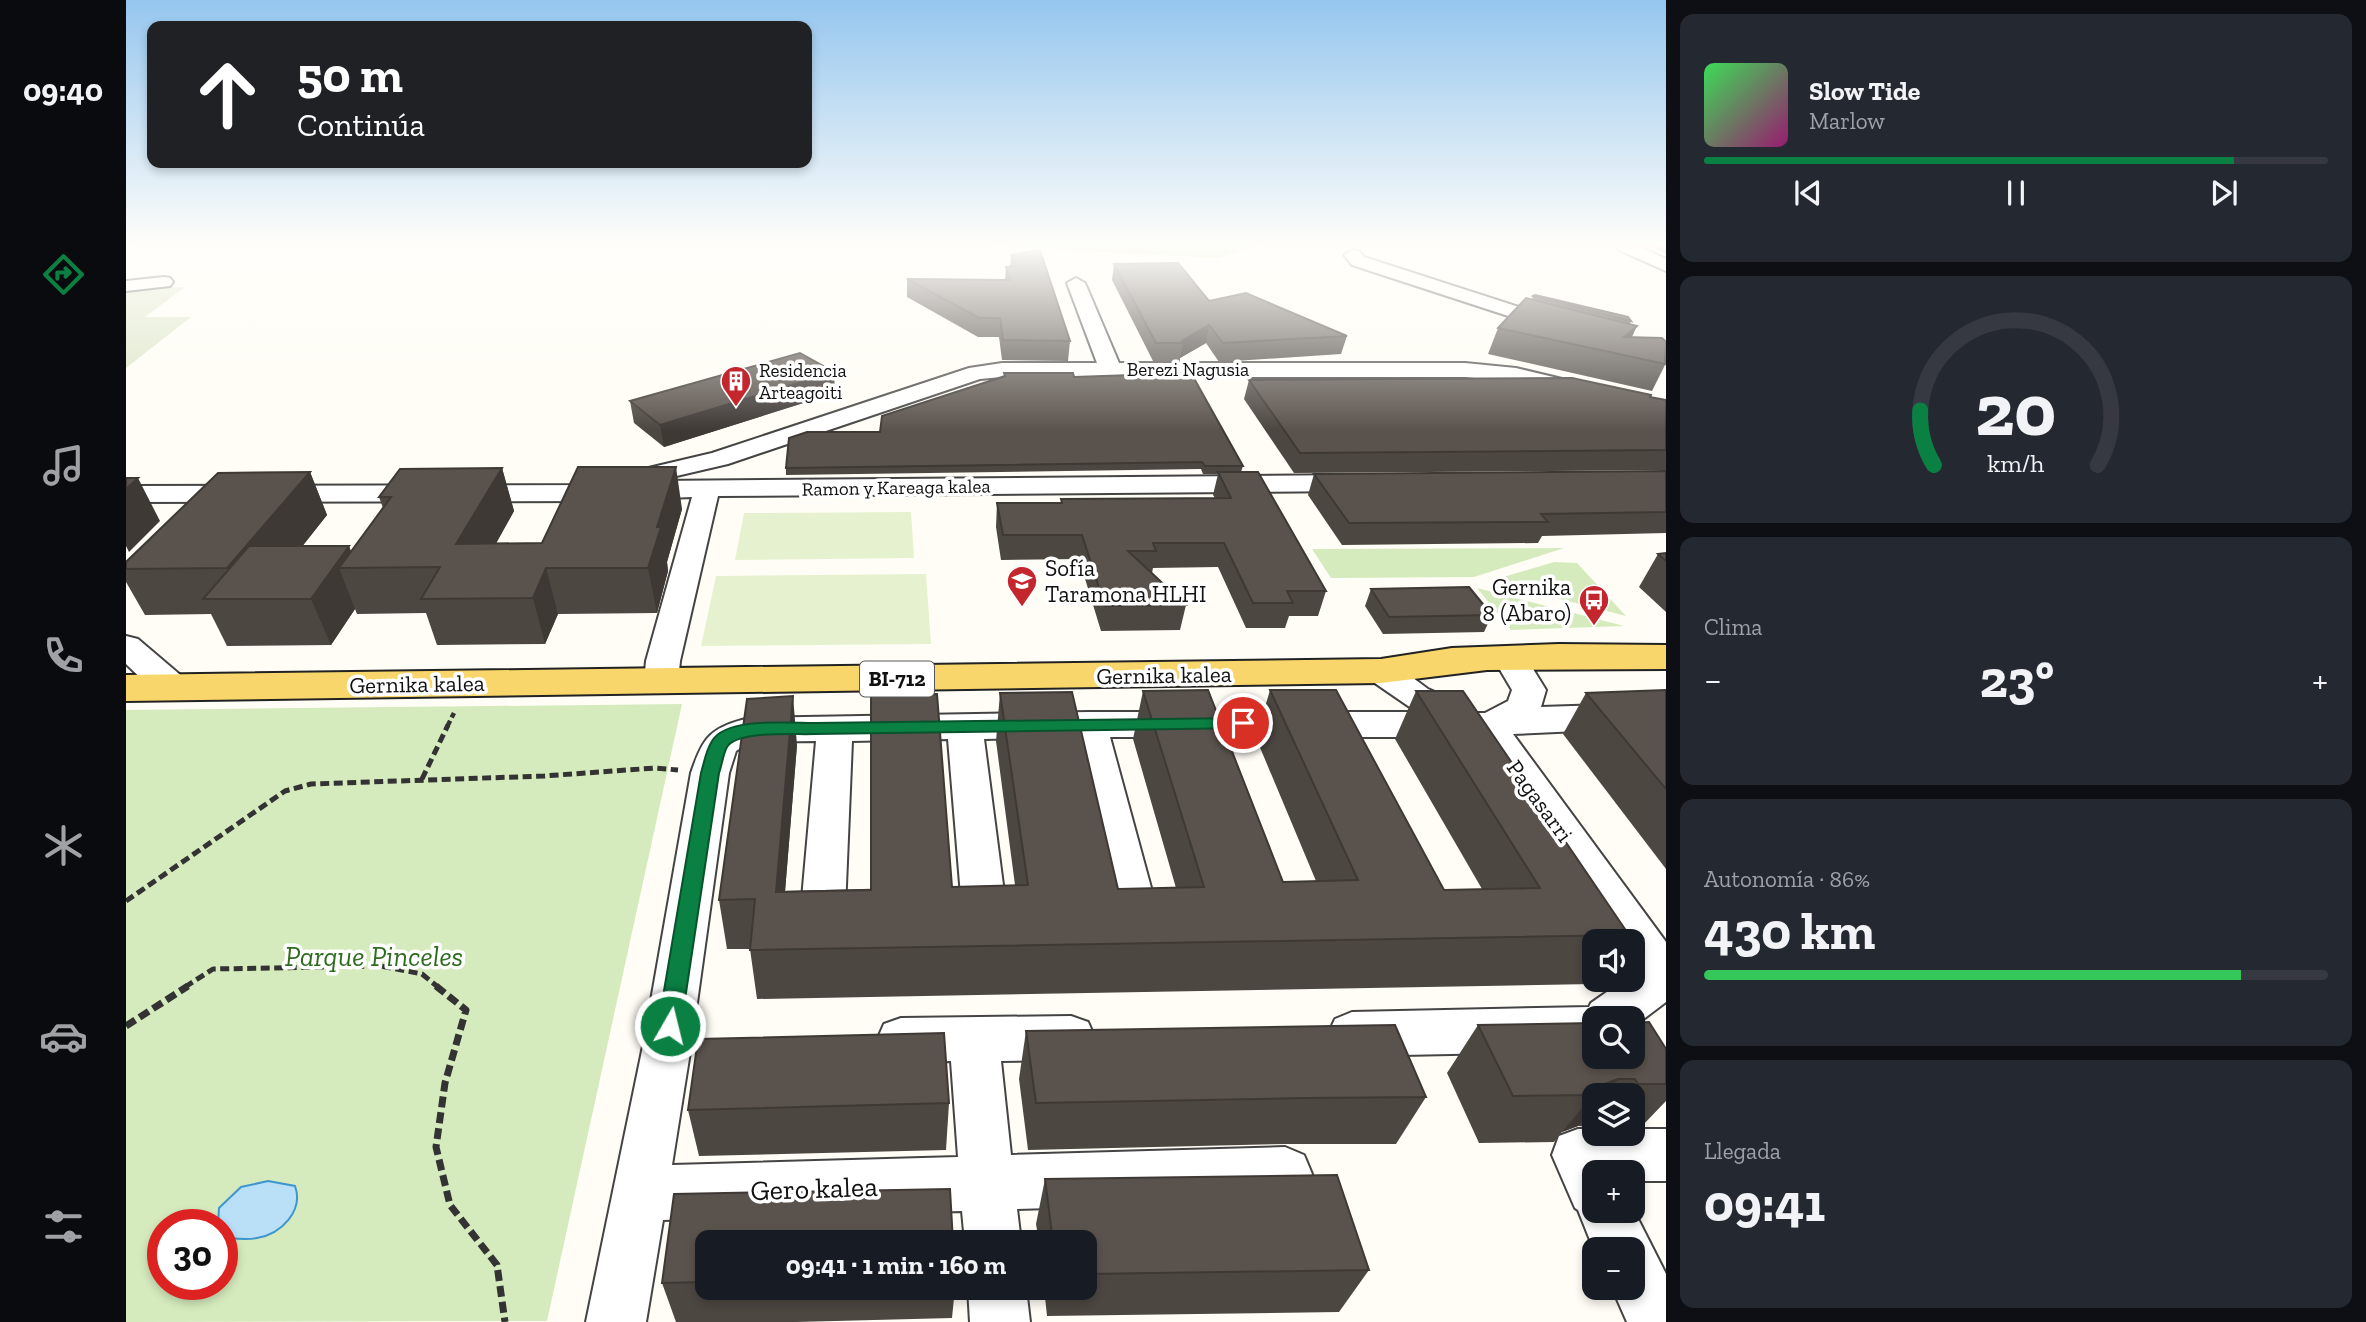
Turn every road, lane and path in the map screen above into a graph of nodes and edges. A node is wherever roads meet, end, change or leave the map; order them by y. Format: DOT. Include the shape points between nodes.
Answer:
graph roads {
  1 [pos="1086,308"];
  2 [pos="1500,308"];
  3 [pos="1577,331"];
  4 [pos="1110,369"];
  5 [pos="1597,394"];
  6 [pos="719,460"];
  7 [pos="665,480"];
  8 [pos="1374,483"];
  9 [pos="707,489"];
  10 [pos="126,494"];
  11 [pos="223,494"];
  12 [pos="194,523"];
  13 [pos="126,646"];
  14 [pos="1666,657"];
  15 [pos="1510,658"];
  16 [pos="1381,671"];
  17 [pos="661,682"];
  18 [pos="173,687"];
  19 [pos="126,688"];
  20 [pos="459,701"];
  21 [pos="1666,715"];
  22 [pos="1218,723"];
  23 [pos="1088,724"];
  24 [pos="1346,724"];
  25 [pos="1491,725"];
  26 [pos="965,726"];
  27 [pos="835,728"];
  28 [pos="1365,759"];
  29 [pos="1233,762"];
  30 [pos="710,773"];
  31 [pos="422,779"];
  32 [pos="126,901"];
  33 [pos="1134,906"];
  34 [pos="984,908"];
  35 [pos="823,910"];
  36 [pos="1666,977"];
  37 [pos="1625,1006"];
  38 [pos="126,1027"];
  39 [pos="1582,1029"];
  40 [pos="1304,1035"];
  41 [pos="1112,1037"];
  42 [pos="974,1040"];
  43 [pos="854,1041"];
  44 [pos="1666,1155"];
  45 [pos="1642,1160"];
  46 [pos="1285,1174"];
  47 [pos="987,1183"];
  48 [pos="640,1193"];
  49 [pos="992,1230"];
  50 [pos="1645,1294"];
  51 [pos="998,1300"];
  52 [pos="1666,1303"];
  53 [pos="505,1322"];
  54 [pos="616,1322"];
  55 [pos="1000,1322"];
  1 -- 4 [label="street"];
  2 -- 3 [label="street"];
  4 -- 5 [label="street, Berezi Nagusia" via="1492,372"];
  4 -- 6 [label="street, Berezi Nagusia" via="977,373"];
  6 -- 7 [label="street, Berezi Nagusia"];
  6 -- 9 [label="street" via="694,480 693,484"];
  7 -- 9 [label="street, Ramon y Kareaga kalea"];
  7 -- 11 [label="street, Ramon y Kareaga kalea" via="598,493"];
  8 -- 9 [label="street, Ramon y Kareaga kalea"];
  9 -- 17 [label="street"];
  10 -- 11 [label="street, Ramon y Kareaga kalea"];
  11 -- 12 [label="street"];
  13 -- 18 [label="street"];
  14 -- 15 [label="main road, Gernika kalea / BI-712"];
  15 -- 16 [label="main road, Gernika kalea / BI-712" via="1429,661"];
  15 -- 25 [label="street" via="1529,690 1523,708"];
  16 -- 17 [label="main road, Gernika kalea / BI-712"];
  16 -- 25 [label="street" via="1436,709"];
  17 -- 18 [label="main road, Gernika kalea / BI-712"];
  18 -- 19 [label="main road, Gernika kalea / BI-712"];
  20 -- 31 [label="path"];
  21 -- 25 [label="street"];
  22 -- 23 [label="street"];
  22 -- 24 [label="street"];
  22 -- 29 [label="street"];
  23 -- 26 [label="street"];
  23 -- 33 [label="street"];
  24 -- 25 [label="street"];
  24 -- 28 [label="street"];
  25 -- 36 [label="street, Pagasarri" via="1501,748"];
  26 -- 27 [label="street"];
  26 -- 34 [label="street"];
  27 -- 30 [label="street" via="730,734 720,743"];
  27 -- 35 [label="street"];
  30 -- 31 [label="path" via="655,768"];
  30 -- 48 [label="street" via="688,1044"];
  31 -- 32 [label="path" via="311,784 285,791"];
  36 -- 37 [label="street"];
  38 -- 53 [label="path" via="213,969 381,965 422,974 466,1010 445,1083 436,1147 450,1205 497,1265"];
  39 -- 40 [label="street"];
  41 -- 42 [label="street"];
  42 -- 43 [label="street"];
  42 -- 47 [label="street"];
  44 -- 45 [label="street"];
  46 -- 47 [label="street, Gero kalea"];
  47 -- 48 [label="street, Gero kalea"];
  47 -- 49 [label="street"];
  48 -- 54 [label="street"];
  50 -- 52 [label="street" via="1649,1303"];
  51 -- 55 [label="street"];
}
